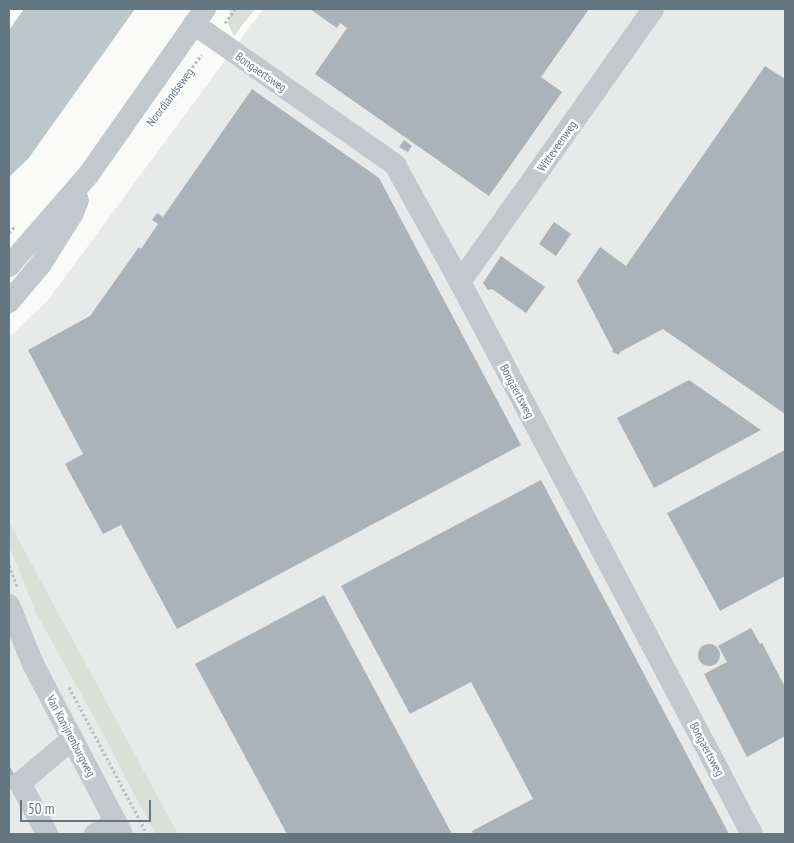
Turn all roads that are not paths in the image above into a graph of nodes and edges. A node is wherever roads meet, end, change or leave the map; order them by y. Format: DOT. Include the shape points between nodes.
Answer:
graph roads {
  1 [pos="653,9"];
  2 [pos="200,16"];
  3 [pos="90,174"];
  4 [pos="9,266"];
  5 [pos="460,282"];
  6 [pos="9,302"];
  7 [pos="9,605"];
  8 [pos="9,630"];
  9 [pos="33,664"];
  10 [pos="72,739"];
  11 [pos="119,828"];
  12 [pos="47,834"];
  13 [pos="95,834"];
  14 [pos="752,834"];
  1 -- 5 [label="street, Witteveenweg"];
  2 -- 3 [label="street, Noordlandseweg"];
  2 -- 5 [label="street, Bongaertsweg" via="214,38 395,165"];
  3 -- 4 [label="street, Noordlandseweg"];
  3 -- 6 [label="street, Noordlandseweg" via="73,213 41,264"];
  5 -- 14 [label="street, Bongaertsweg"];
  7 -- 9 [label="street, Van Konijnenburgweg"];
  8 -- 9 [label="street, Van Konijnenburgweg"];
  9 -- 10 [label="street, Van Konijnenburgweg"];
  10 -- 11 [label="street, Van Konijnenburgweg"];
  10 -- 12 [label="street" via="20,783"];
  11 -- 13 [label="street"];
}
